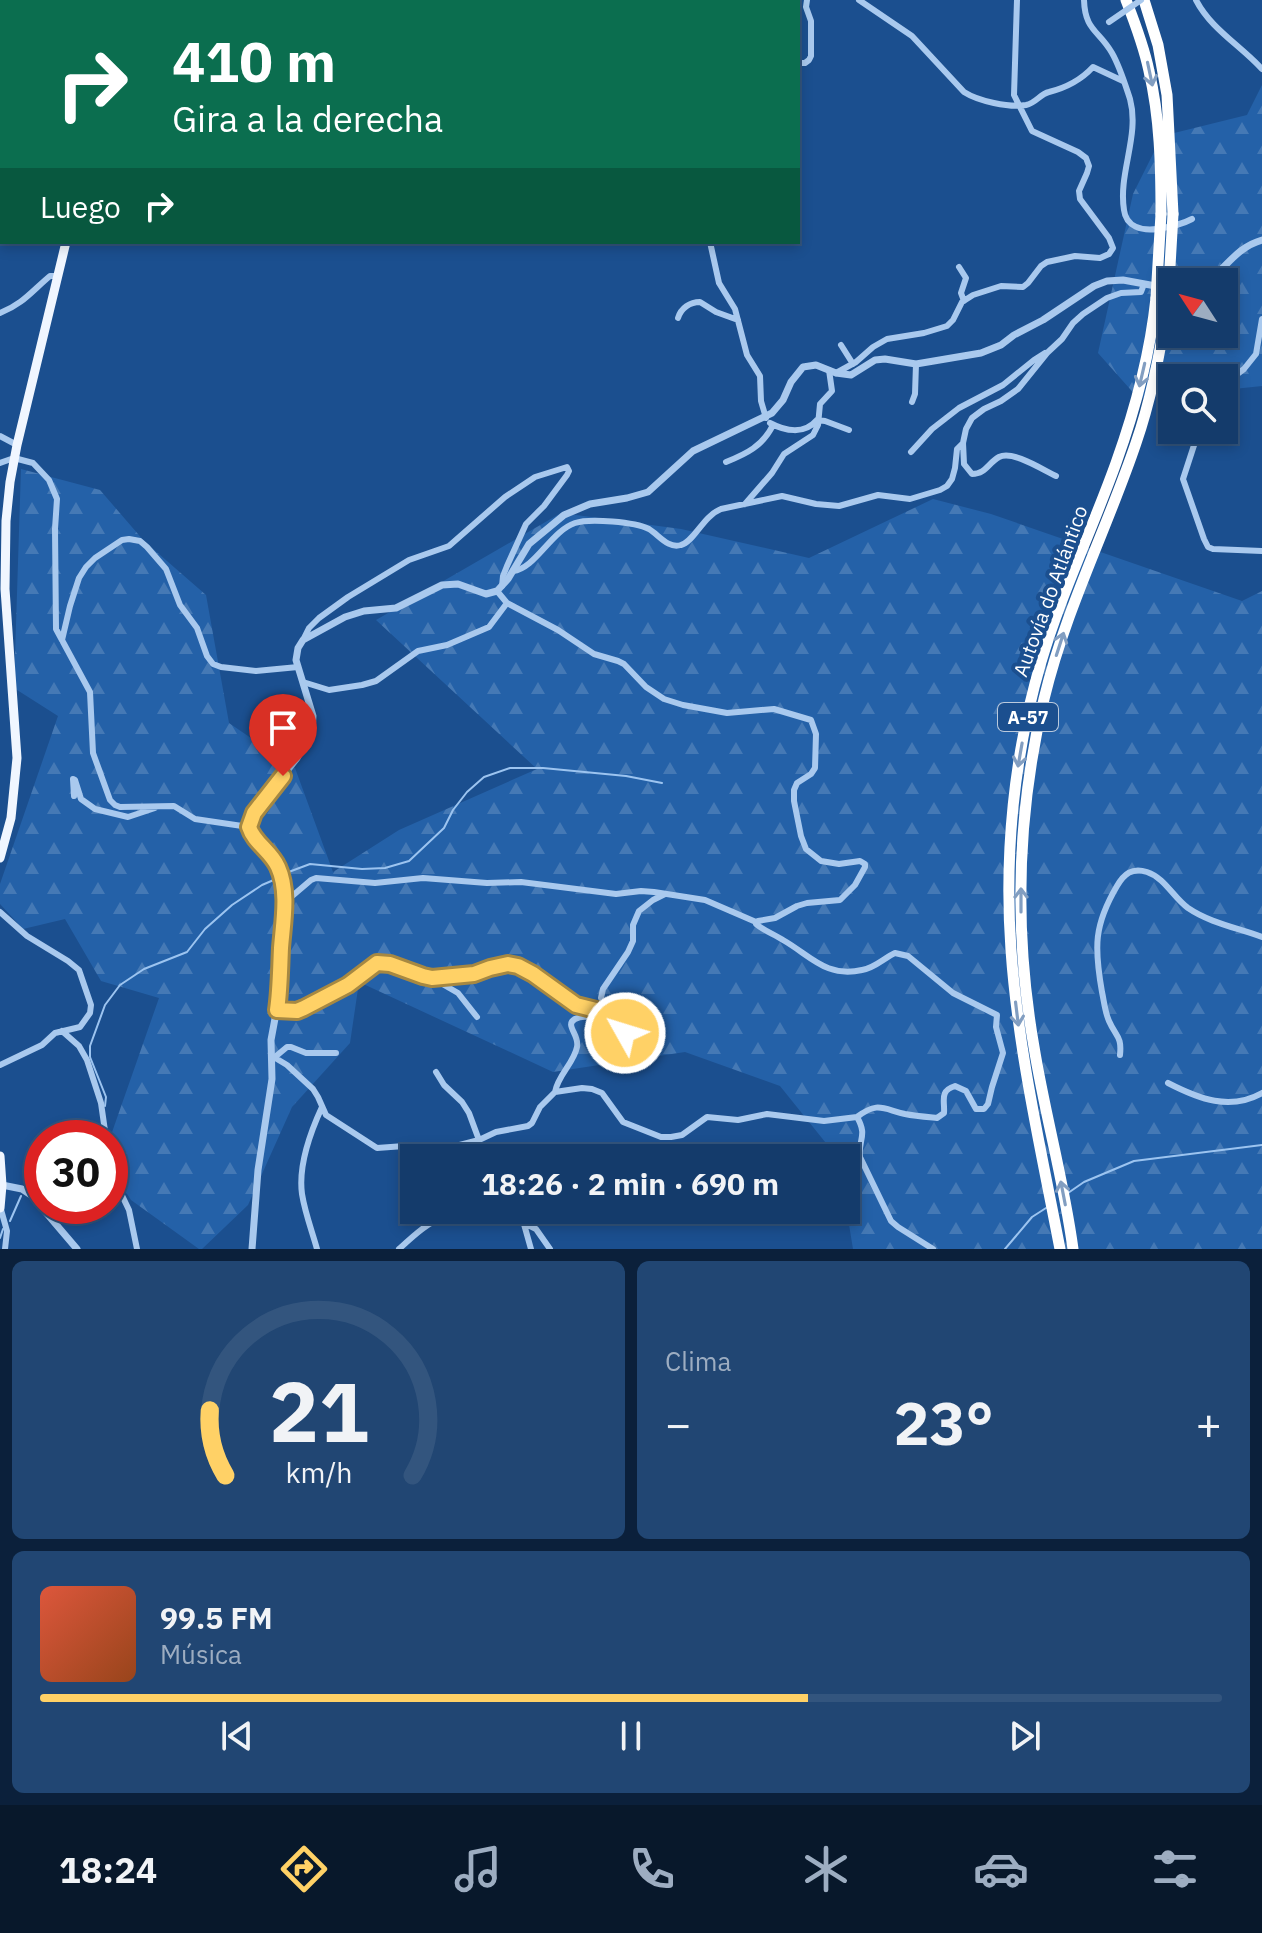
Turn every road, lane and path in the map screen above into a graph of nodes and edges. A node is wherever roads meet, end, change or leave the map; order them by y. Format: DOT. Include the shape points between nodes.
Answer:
graph roads {
  1 [pos="807,0"];
  2 [pos="859,0"];
  3 [pos="1017,0"];
  4 [pos="1084,0"];
  5 [pos="1126,0"];
  6 [pos="1143,0"];
  7 [pos="1196,0"];
  8 [pos="1094,31"];
  9 [pos="800,63"];
  10 [pos="1262,69"];
  11 [pos="1123,81"];
  12 [pos="1018,105"];
  13 [pos="1167,214"];
  14 [pos="1192,219"];
  15 [pos="1262,240"];
  16 [pos="65,244"];
  17 [pos="710,244"];
  18 [pos="959,267"];
  19 [pos="1166,268"];
  20 [pos="1222,268"];
  21 [pos="57,276"];
  22 [pos="1144,284"];
  23 [pos="1158,292"];
  24 [pos="964,301"];
  25 [pos="0,313"];
  26 [pos="1158,317"];
  27 [pos="678,318"];
  28 [pos="1262,319"];
  29 [pos="738,320"];
  30 [pos="841,345"];
  31 [pos="1161,348"];
  32 [pos="1047,353"];
  33 [pos="853,364"];
  34 [pos="916,364"];
  35 [pos="833,372"];
  36 [pos="1238,374"];
  37 [pos="912,402"];
  38 [pos="765,418"];
  39 [pos="817,420"];
  40 [pos="773,425"];
  41 [pos="849,430"];
  42 [pos="0,436"];
  43 [pos="963,443"];
  44 [pos="1196,444"];
  45 [pos="17,445"];
  46 [pos="911,452"];
  47 [pos="14,458"];
  48 [pos="726,462"];
  49 [pos="0,463"];
  50 [pos="1056,476"];
  51 [pos="745,504"];
  52 [pos="1262,551"];
  53 [pos="513,571"];
  54 [pos="500,588"];
  55 [pos="507,603"];
  56 [pos="62,640"];
  57 [pos="303,640"];
  58 [pos="298,667"];
  59 [pos="303,682"];
  60 [pos="74,796"];
  61 [pos="157,807"];
  62 [pos="249,827"];
  63 [pos="0,858"];
  64 [pos="665,894"];
  65 [pos="284,903"];
  66 [pos="0,912"];
  67 [pos="756,922"];
  68 [pos="1262,937"];
  69 [pos="432,978"];
  70 [pos="277,1010"];
  71 [pos="477,1017"];
  72 [pos="610,1017"];
  73 [pos="62,1031"];
  74 [pos="336,1053"];
  75 [pos="1120,1055"];
  76 [pos="274,1056"];
  77 [pos="644,1062"];
  78 [pos="0,1065"];
  79 [pos="436,1072"];
  80 [pos="1168,1083"];
  81 [pos="555,1092"];
  82 [pos="1262,1093"];
  83 [pos="322,1107"];
  84 [pos="857,1117"];
  85 [pos="103,1120"];
  86 [pos="479,1140"];
  87 [pos="467,1144"];
  88 [pos="400,1146"];
  89 [pos="0,1156"];
  90 [pos="1,1181"];
  91 [pos="0,1207"];
  92 [pos="128,1208"];
  93 [pos="432,1224"];
  94 [pos="524,1224"];
  95 [pos="526,1224"];
  96 [pos="1073,1246"];
  97 [pos="5,1249"];
  98 [pos="77,1249"];
  99 [pos="137,1249"];
  100 [pos="252,1249"];
  101 [pos="317,1249"];
  102 [pos="399,1249"];
  103 [pos="531,1249"];
  104 [pos="550,1249"];
  105 [pos="933,1249"];
  106 [pos="1060,1249"];
  1 -- 9 [label="street" via="811,56"];
  2 -- 12 [label="street" via="912,36 964,92"];
  3 -- 12 [label="street" via="1013,87"];
  4 -- 8 [label="street"];
  5 -- 13 [label="highway, Autovía do Atlántico / A-57, one-way" via="1149,68"];
  6 -- 8 [label="street, bridge"];
  6 -- 13 [label="highway, Autovía do Atlántico / A-57" via="1167,95"];
  7 -- 10 [label="street" via="1222,33"];
  8 -- 11 [label="street" via="1110,50"];
  11 -- 12 [label="street" via="1093,67 1061,90"];
  11 -- 14 [label="street" via="1133,112 1123,192 1126,216 1139,229 1150,230"];
  12 -- 24 [label="street" via="1032,131 1086,158 1089,166 1080,199 1113,248 1100,258 1047,262 1023,287 1001,286"];
  13 -- 19 [label="highway, Autovía do Atlántico / A-57, bridge"];
  15 -- 20 [label="street" via="1249,244"];
  16 -- 21 [label="main road"];
  17 -- 29 [label="street" via="719,283"];
  18 -- 24 [label="street" via="966,278"];
  21 -- 25 [label="street"];
  21 -- 45 [label="main road"];
  22 -- 23 [label="street"];
  22 -- 32 [label="street" via="1141,292 1107,298 1083,314"];
  22 -- 34 [label="street" via="1107,281 990,350"];
  24 -- 33 [label="street" via="947,326 887,339"];
  26 -- 106 [label="highway, Autovía do Atlántico / A-57, one-way" via="1112,475 1064,593 1031,700 1011,832 1009,929 1019,1027"];
  27 -- 29 [label="street" via="681,310 700,302"];
  28 -- 36 [label="street" via="1256,354"];
  29 -- 38 [label="street" via="747,355 760,376"];
  30 -- 33 [label="street"];
  96 -- 31 [label="highway, Autovía do Atlántico / A-57, one-way" via="1033,1044 1021,922 1028,788 1056,653 1141,428"];
  32 -- 43 [label="street" via="1009,397 972,418"];
  32 -- 46 [label="street" via="959,408"];
  33 -- 35 [label="street"];
  34 -- 35 [label="street" via="885,359 851,375"];
  34 -- 37 [label="street"];
  35 -- 38 [label="street" via="816,365 803,367"];
  35 -- 39 [label="street" via="832,391 820,404"];
  38 -- 40 [label="street"];
  38 -- 53 [label="street" via="693,451 648,492 564,515 529,544"];
  39 -- 40 [label="street" via="791,431"];
  39 -- 41 [label="street"];
  39 -- 51 [label="street" via="813,435 784,454"];
  40 -- 48 [label="street" via="763,442"];
  42 -- 45 [label="street"];
  43 -- 50 [label="street" via="964,464 972,474 982,473 1000,457 1013,456"];
  43 -- 51 [label="street" via="947,486 925,495 878,495 839,506 782,496"];
  44 -- 52 [label="street" via="1183,479 1208,547"];
  45 -- 47 [label="main road"];
  47 -- 49 [label="street"];
  47 -- 56 [label="street" via="33,463 57,499 56,629"];
  47 -- 63 [label="main road" via="4,547 17,758 11,818"];
  51 -- 53 [label="street" via="713,512 680,546 647,528 577,523 528,565"];
  53 -- 54 [label="street"];
  54 -- 55 [label="street"];
  54 -- 57 [label="street" via="486,594 458,584 442,585 396,608 345,617"];
  54 -- 57 [label="street" via="526,524 567,475 567,467 535,477 449,546 409,560 348,597 319,618"];
  55 -- 59 [label="street" via="489,627 418,651 376,681 329,690"];
  55 -- 67 [label="street" via="594,654 618,661 672,702 727,713 774,709 813,724 815,768 794,790 801,836 816,858 860,861 864,871 840,900 807,903"];
  56 -- 58 [label="street" via="86,567 122,540 134,539 166,569 213,664 263,671"];
  56 -- 61 [label="street" via="90,692 93,753 110,800 120,807"];
  57 -- 58 [label="street"];
  58 -- 59 [label="street"];
  59 -- 62 [label="street" via="312,731"];
  60 -- 61 [label="street" via="73,779 81,799 95,809 128,817"];
  61 -- 62 [label="street" via="174,806 195,819"];
  62 -- 65 [label="street" via="277,864"];
  64 -- 65 [label="street" via="595,893 521,882 423,878 361,883 316,878"];
  64 -- 67 [label="street" via="705,900"];
  64 -- 72 [label="street" via="643,906 635,918 633,941 602,994"];
  65 -- 70 [label="street"];
  66 -- 73 [label="street" via="82,975 90,1013 80,1027"];
  67 -- 84 [label="street" via="835,971 860,971 892,954 903,954 953,993 997,1015 1002,1059 984,1109 976,1109 966,1091 955,1086 945,1093 944,1113 937,1118 885,1107"];
  68 -- 75 [label="street" via="1195,912 1153,875 1128,873 1102,913 1097,948"];
  69 -- 70 [label="street" via="377,963 304,1008"];
  69 -- 71 [label="street" via="458,993"];
  69 -- 72 [label="street" via="518,966 576,1005"];
  70 -- 76 [label="street" via="271,1040"];
  72 -- 77 [label="street"];
  72 -- 81 [label="street" via="573,1020 570,1026 578,1046"];
  73 -- 78 [label="street"];
  73 -- 85 [label="street" via="87,1060"];
  74 -- 76 [label="street" via="287,1047"];
  76 -- 83 [label="street" via="316,1093"];
  76 -- 100 [label="street"];
  79 -- 86 [label="street" via="469,1113"];
  80 -- 82 [label="street" via="1222,1102 1240,1103"];
  81 -- 84 [label="street" via="598,1091 623,1122 661,1137 682,1135 710,1117"];
  81 -- 86 [label="street" via="530,1125"];
  83 -- 88 [label="street" via="333,1121 377,1148"];
  83 -- 101 [label="street" via="301,1179"];
  84 -- 105 [label="street" via="863,1132 860,1157 887,1214"];
  86 -- 87 [label="street"];
  89 -- 90 [label="main road"];
  90 -- 91 [label="main road"];
  90 -- 98 [label="street" via="31,1195"];
  91 -- 97 [label="street" via="7,1231"];
  92 -- 99 [label="street"];
  93 -- 102 [label="street"];
  94 -- 103 [label="street"];
  95 -- 104 [label="street"];
}
